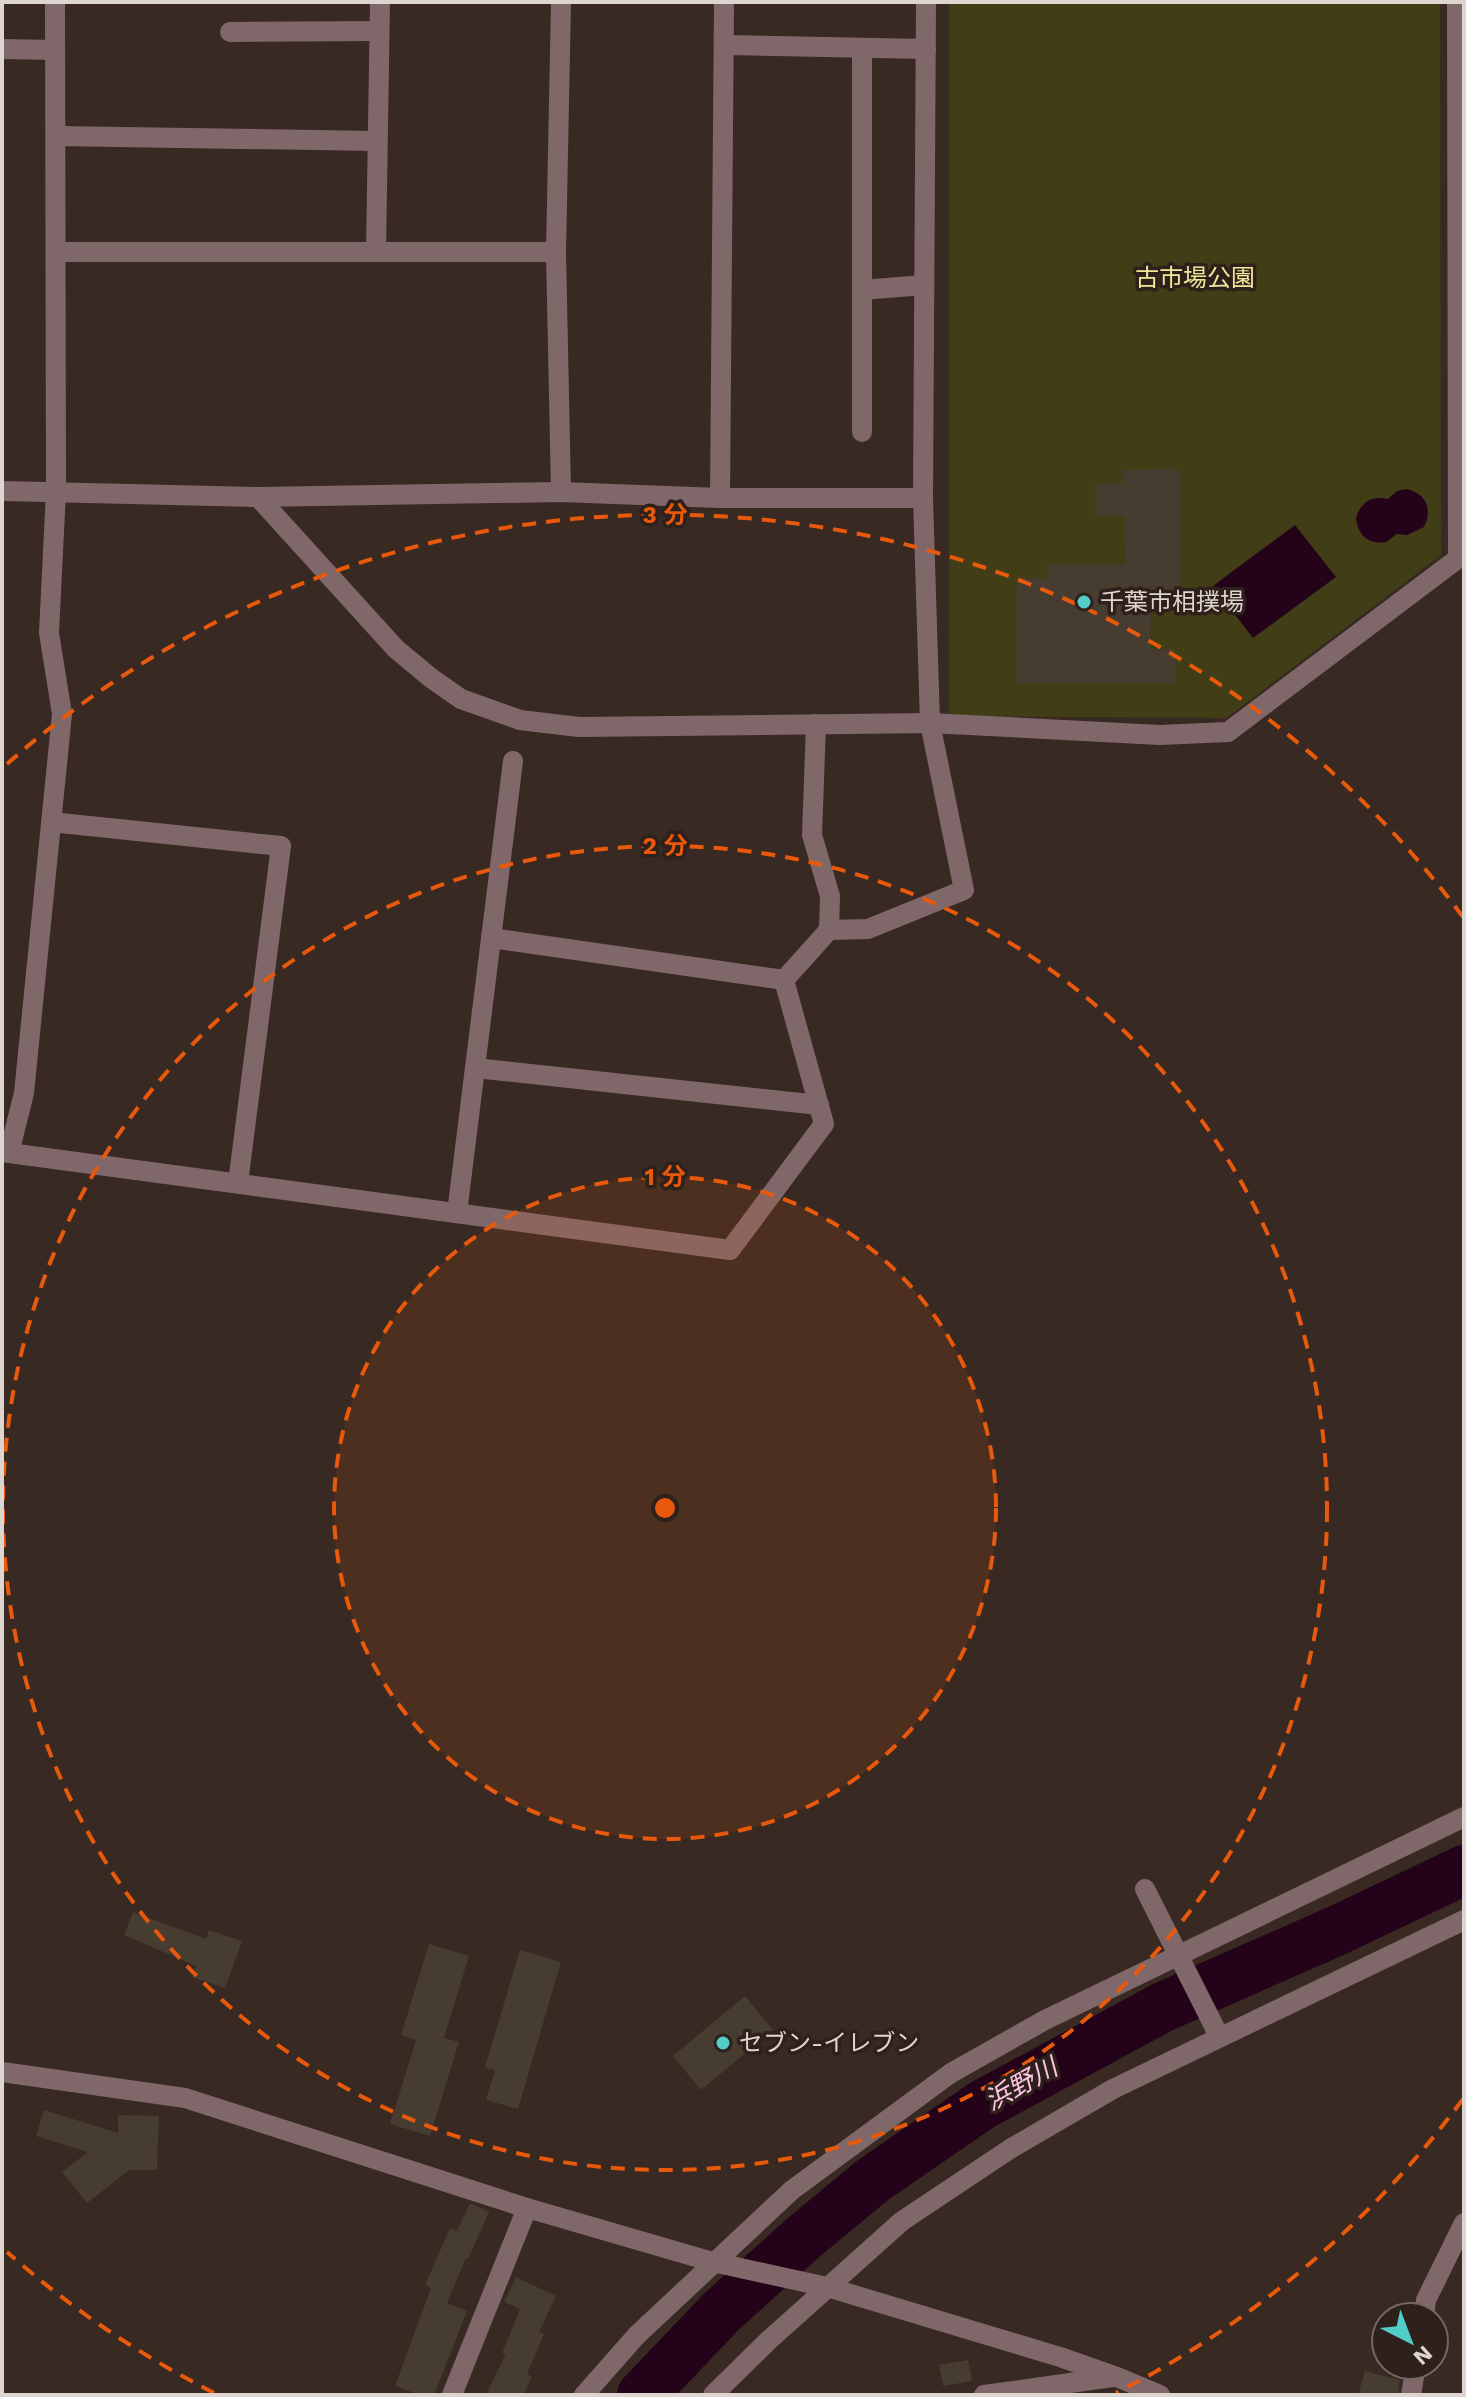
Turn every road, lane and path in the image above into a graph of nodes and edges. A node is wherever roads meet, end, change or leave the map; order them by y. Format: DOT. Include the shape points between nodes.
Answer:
graph roads {
  1 [pos="55,2"];
  2 [pos="380,2"];
  3 [pos="561,2"];
  4 [pos="724,2"];
  5 [pos="926,2"];
  6 [pos="1457,2"];
  7 [pos="379,31"];
  8 [pos="230,32"];
  9 [pos="724,45"];
  10 [pos="862,48"];
  11 [pos="2,49"];
  12 [pos="926,49"];
  13 [pos="55,50"];
  14 [pos="1461,86"];
  15 [pos="56,136"];
  16 [pos="376,141"];
  17 [pos="376,251"];
  18 [pos="56,252"];
  19 [pos="556,252"];
  20 [pos="924,285"];
  21 [pos="862,290"];
  22 [pos="862,432"];
  23 [pos="2,491"];
  24 [pos="56,491"];
  25 [pos="561,492"];
  26 [pos="258,497"];
  27 [pos="720,498"];
  28 [pos="923,498"];
  29 [pos="1461,556"];
  30 [pos="930,723"];
  31 [pos="816,724"];
  32 [pos="513,761"];
  33 [pos="51,822"];
  34 [pos="829,930"];
  35 [pos="491,938"];
  36 [pos="784,980"];
  37 [pos="475,1068"];
  38 [pos="819,1105"];
  39 [pos="6,1152"];
  40 [pos="238,1183"];
  41 [pos="457,1213"];
  42 [pos="1464,1817"];
  43 [pos="1145,1889"];
  44 [pos="1464,1920"];
  45 [pos="1176,1955"];
  46 [pos="1219,2036"];
  47 [pos="2,2072"];
  48 [pos="527,2208"];
  49 [pos="1464,2223"];
  50 [pos="713,2262"];
  51 [pos="827,2287"];
  52 [pos="1426,2301"];
  53 [pos="1117,2377"];
  54 [pos="452,2395"];
  55 [pos="584,2395"];
  56 [pos="713,2395"];
  57 [pos="984,2395"];
  58 [pos="1160,2395"];
  1 -- 13 [label="street"];
  2 -- 7 [label="street"];
  3 -- 19 [label="street"];
  4 -- 9 [label="street"];
  5 -- 12 [label="street"];
  6 -- 14 [label="street"];
  7 -- 8 [label="street"];
  7 -- 16 [label="street"];
  9 -- 10 [label="street"];
  9 -- 27 [label="street"];
  10 -- 12 [label="street"];
  10 -- 21 [label="street"];
  11 -- 13 [label="street"];
  12 -- 20 [label="street"];
  13 -- 15 [label="street"];
  14 -- 29 [label="street"];
  15 -- 16 [label="street"];
  15 -- 18 [label="street"];
  16 -- 17 [label="street"];
  17 -- 18 [label="street"];
  17 -- 19 [label="street"];
  18 -- 24 [label="street"];
  19 -- 25 [label="street"];
  20 -- 21 [label="street"];
  20 -- 28 [label="street"];
  21 -- 22 [label="street"];
  23 -- 24 [label="street"];
  24 -- 26 [label="street"];
  24 -- 33 [label="street" via="49,633 62,714"];
  25 -- 26 [label="street"];
  25 -- 27 [label="street"];
  26 -- 31 [label="street" via="396,649 461,699 520,720 579,727"];
  27 -- 28 [label="street"];
  28 -- 30 [label="street"];
  29 -- 30 [label="street" via="1228,732 1160,735"];
  30 -- 31 [label="street"];
  30 -- 34 [label="street" via="964,890 868,929"];
  31 -- 34 [label="street" via="812,835 830,896"];
  32 -- 35 [label="street"];
  33 -- 39 [label="street" via="24,1093"];
  33 -- 40 [label="street" via="281,846"];
  34 -- 36 [label="street"];
  35 -- 36 [label="street"];
  35 -- 37 [label="street"];
  36 -- 38 [label="street"];
  37 -- 38 [label="street"];
  37 -- 41 [label="street"];
  38 -- 41 [label="street" via="824,1124 730,1250"];
  39 -- 40 [label="street"];
  40 -- 41 [label="street"];
  42 -- 45 [label="street"];
  43 -- 45 [label="street"];
  44 -- 46 [label="street"];
  45 -- 46 [label="street"];
  45 -- 50 [label="street" via="951,2073 792,2190"];
  46 -- 51 [label="street" via="1010,2149 902,2221"];
  47 -- 48 [label="street" via="185,2098"];
  48 -- 50 [label="street"];
  48 -- 54 [label="street"];
  49 -- 52 [label="street"];
  50 -- 51 [label="street"];
  50 -- 55 [label="street"];
  51 -- 53 [label="street"];
  51 -- 56 [label="street"];
  53 -- 57 [label="street"];
  53 -- 58 [label="street"];
}
